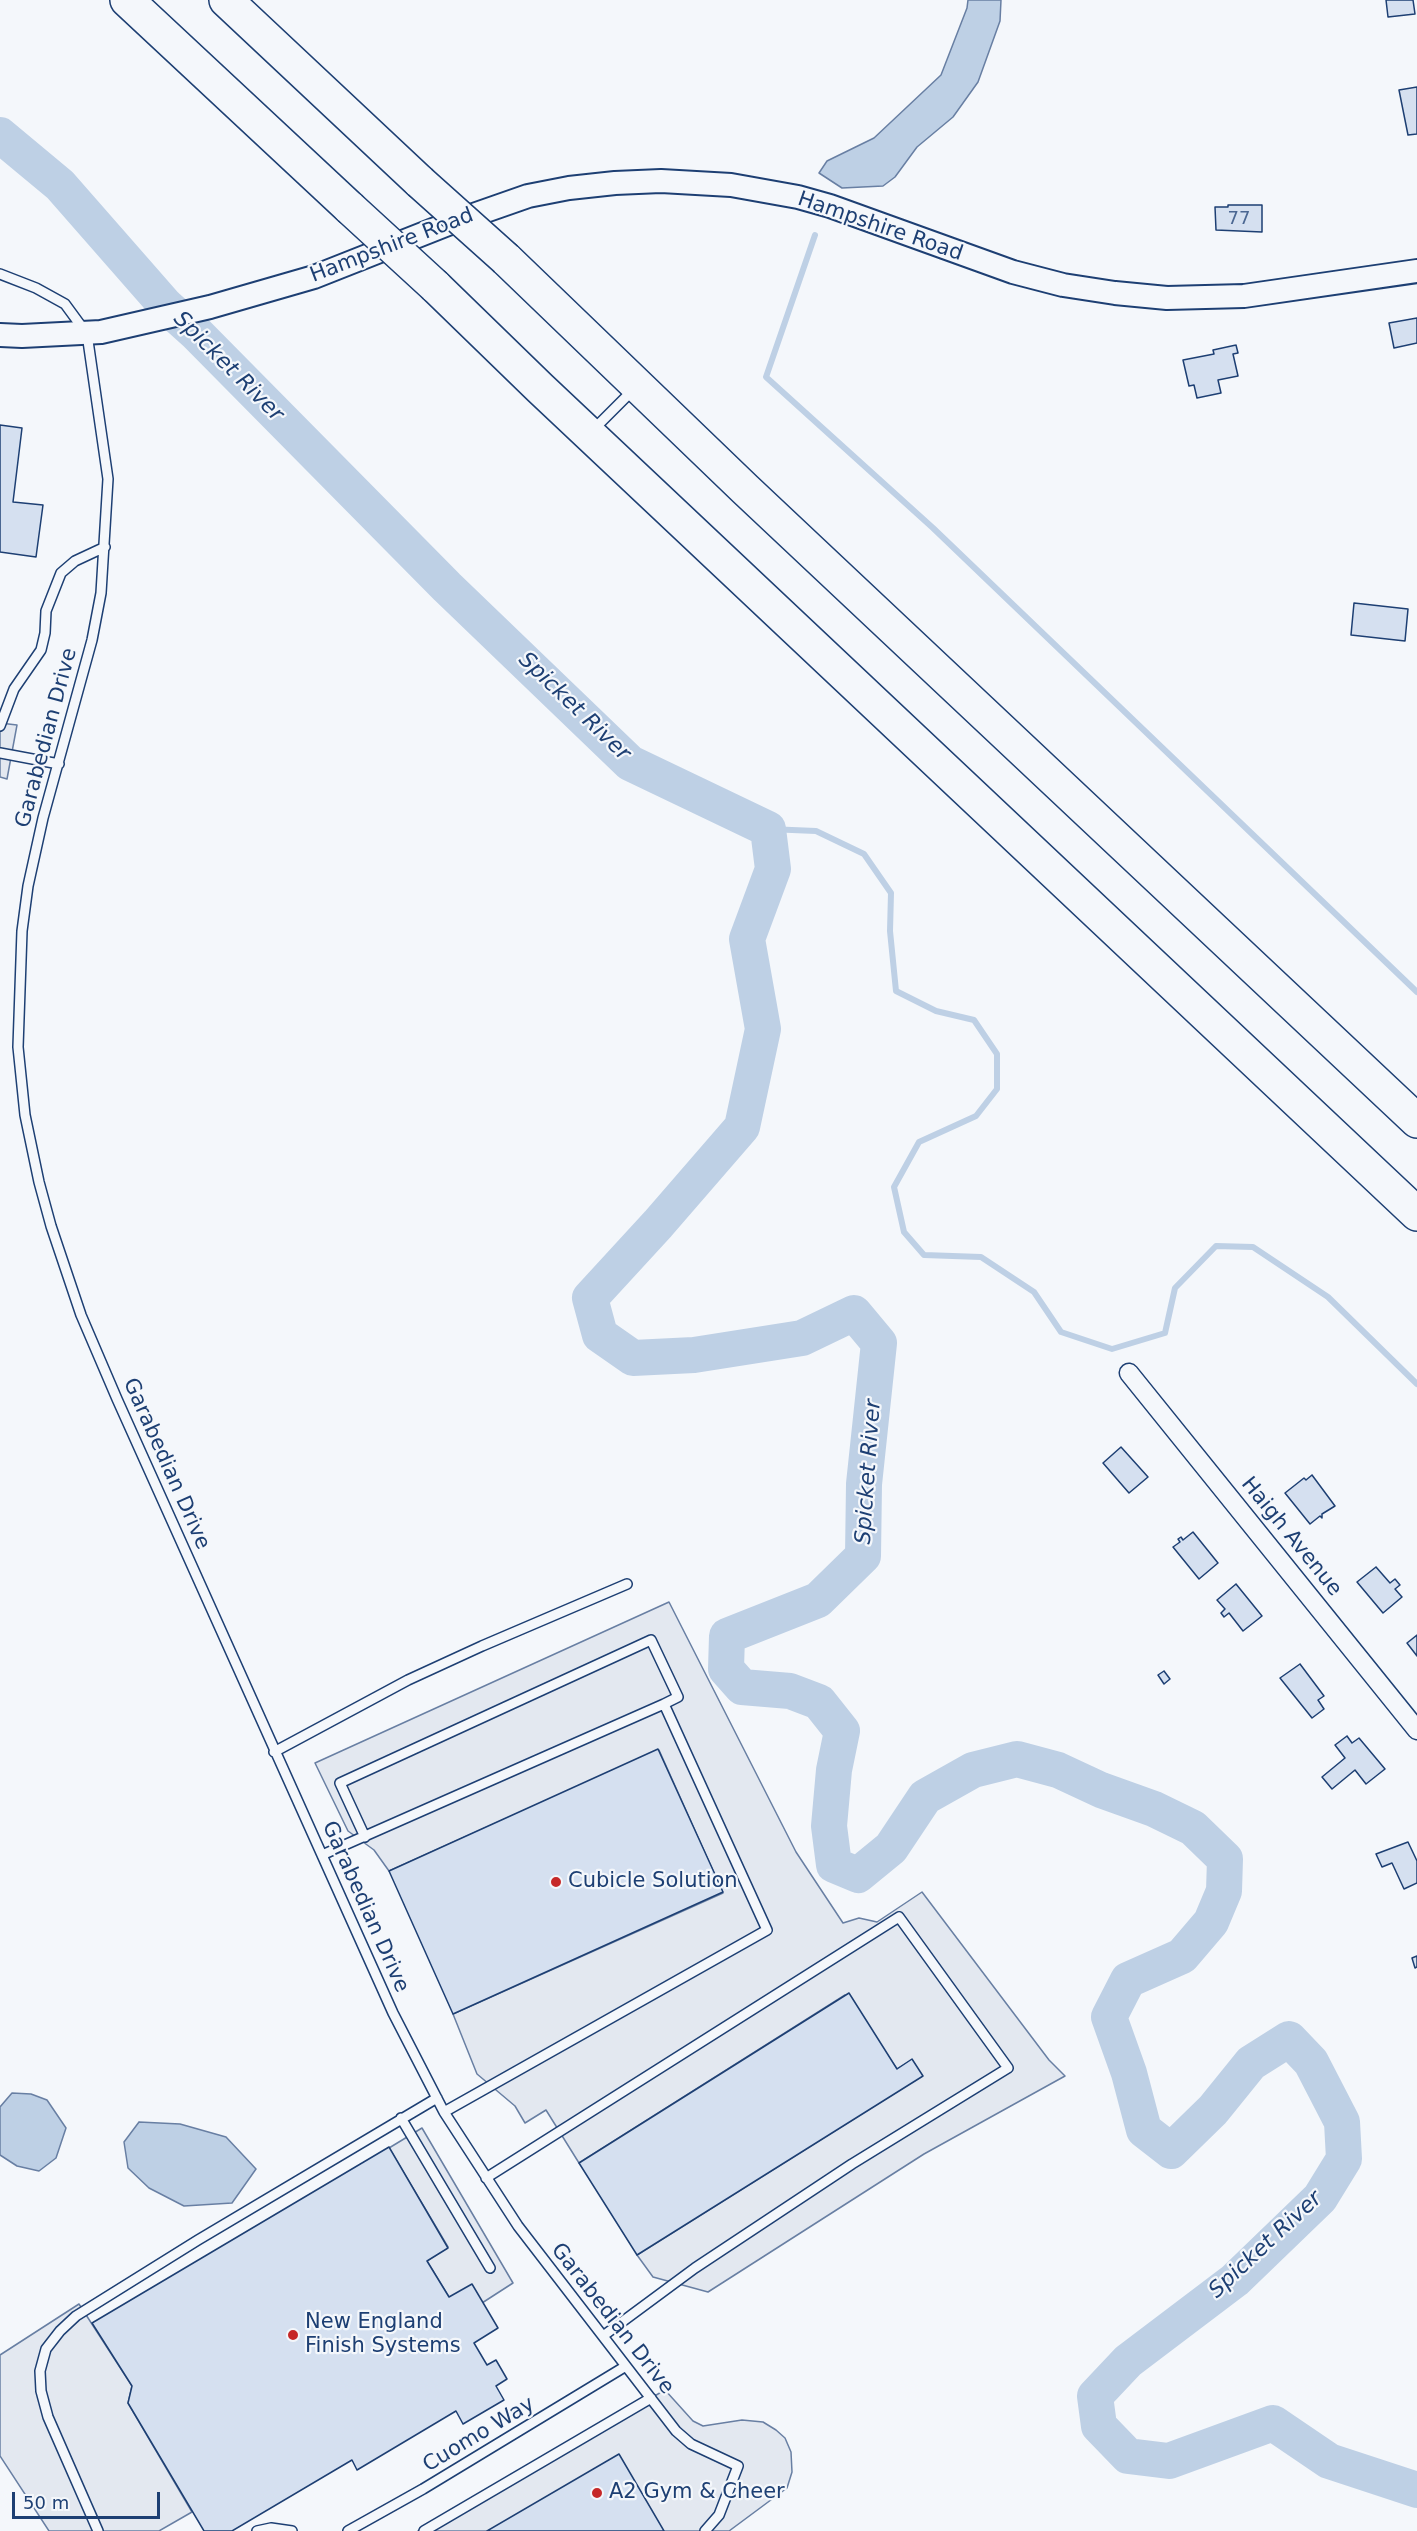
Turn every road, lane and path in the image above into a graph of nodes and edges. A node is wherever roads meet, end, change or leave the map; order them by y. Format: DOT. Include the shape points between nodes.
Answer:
graph roads {
  1 [pos="127,0"];
  2 [pos="226,0"];
  3 [pos="1417,271"];
  4 [pos="0,274"];
  5 [pos="0,334"];
  6 [pos="87,334"];
  7 [pos="638,385"];
  8 [pos="589,434"];
  9 [pos="105,547"];
  10 [pos="0,726"];
  11 [pos="0,753"];
  12 [pos="58,764"];
  13 [pos="1417,1121"];
  14 [pos="1417,1214"];
  15 [pos="1128,1373"];
  16 [pos="627,1584"];
  17 [pos="664,1704"];
  18 [pos="1417,1730"];
  19 [pos="274,1752"];
  20 [pos="365,1838"];
  21 [pos="322,1856"];
  22 [pos="437,2098"];
  23 [pos="444,2112"];
  24 [pos="401,2118"];
  25 [pos="486,2178"];
  26 [pos="490,2268"];
  27 [pos="603,2336"];
  28 [pos="626,2366"];
  29 [pos="651,2398"];
  30 [pos="98,2531"];
  31 [pos="257,2531"];
  32 [pos="292,2531"];
  33 [pos="348,2531"];
  34 [pos="424,2531"];
  35 [pos="705,2531"];
  1 -- 8 [label="highway, bridge"];
  2 -- 7 [label="highway, bridge"];
  3 -- 6 [label="street, Hampshire Road" via="1244,296 1132,295 1013,272 798,197 731,185 615,183 528,196 314,277 200,310"];
  4 -- 6 [label="lane" via="65,304"];
  5 -- 6 [label="street, Hampshire Road"];
  6 -- 9 [label="lane, Garabedian Drive" via="108,479"];
  7 -- 8 [label="lane"];
  7 -- 13 [label="highway"];
  8 -- 14 [label="highway"];
  9 -- 10 [label="lane" via="75,561 61,573 46,611 41,650 14,689"];
  9 -- 12 [label="lane, Garabedian Drive" via="92,640"];
  11 -- 12 [label="lane"];
  12 -- 19 [label="lane, Garabedian Drive" via="28,886 20,978 18,1047 39,1182 81,1315"];
  15 -- 18 [label="street, Haigh Avenue"];
  16 -- 19 [label="lane" via="408,1680"];
  17 -- 20 [label="lane"];
  17 -- 20 [label="lane" via="678,1697 651,1640 340,1784"];
  17 -- 23 [label="lane" via="767,1930"];
  19 -- 21 [label="lane, Garabedian Drive"];
  20 -- 21 [label="lane"];
  21 -- 22 [label="lane, Garabedian Drive" via="393,2013"];
  22 -- 23 [label="lane, Garabedian Drive"];
  22 -- 24 [label="lane"];
  23 -- 25 [label="lane, Garabedian Drive"];
  24 -- 26 [label="lane"];
  24 -- 30 [label="lane" via="76,2316 46,2349 40,2391"];
  25 -- 27 [label="lane, Garabedian Drive"];
  25 -- 27 [label="lane" via="899,1917 1008,2068 764,2222"];
  27 -- 28 [label="lane, Garabedian Drive"];
  28 -- 29 [label="lane, Garabedian Drive"];
  28 -- 33 [label="lane, Cuomo Way"];
  29 -- 34 [label="lane"];
  29 -- 35 [label="lane, Garabedian Drive" via="691,2444 738,2466 719,2515"];
  31 -- 32 [label="lane"];
}
